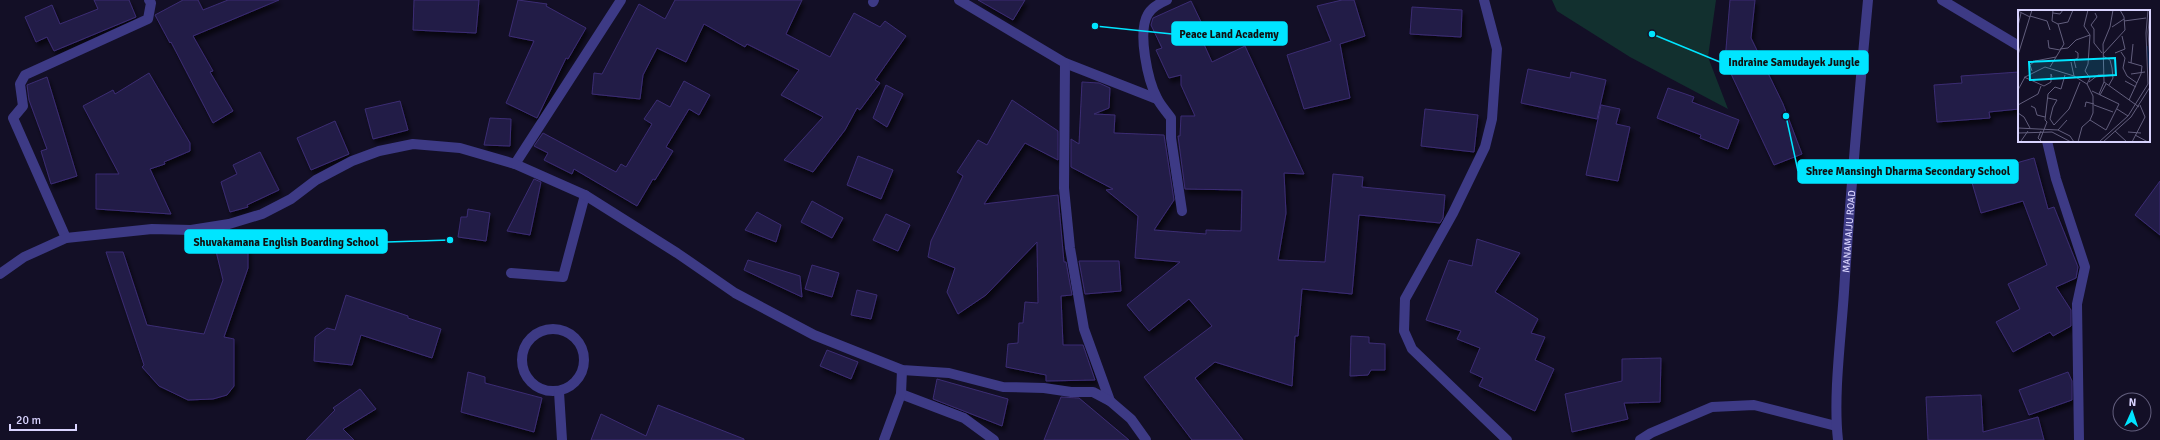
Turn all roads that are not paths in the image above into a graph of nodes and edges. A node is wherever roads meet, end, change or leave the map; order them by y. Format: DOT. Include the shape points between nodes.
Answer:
graph roads {
  1 [pos="149,0"];
  2 [pos="621,0"];
  3 [pos="959,0"];
  4 [pos="1167,0"];
  5 [pos="1484,0"];
  6 [pos="1868,0"];
  7 [pos="1942,0"];
  8 [pos="2018,45"];
  9 [pos="1065,64"];
  10 [pos="1157,99"];
  11 [pos="2047,142"];
  12 [pos="515,164"];
  13 [pos="585,195"];
  14 [pos="1182,211"];
  15 [pos="66,238"];
  16 [pos="511,272"];
  17 [pos="0,274"];
  18 [pos="902,370"];
  19 [pos="560,392"];
  20 [pos="901,394"];
  21 [pos="1110,401"];
  22 [pos="1836,426"];
  23 [pos="562,440"];
  24 [pos="884,440"];
  25 [pos="994,440"];
  26 [pos="1146,440"];
  27 [pos="1507,440"];
  28 [pos="1640,440"];
  29 [pos="1838,440"];
  30 [pos="2079,440"];
  1 -- 15 [label="street" via="151,3 148,19 25,75 20,84 23,106 13,118"];
  2 -- 12 [label="street"];
  3 -- 9 [label="street"];
  4 -- 10 [label="street" via="1147,15 1144,32 1144,62"];
  5 -- 27 [label="street" via="1497,49 1492,119 1485,147 1453,213 1405,299 1404,331 1412,349"];
  6 -- 22 [label="street, MANAMAIJU ROAD" via="1854,149"];
  7 -- 8 [label="street"];
  9 -- 10 [label="street"];
  9 -- 21 [label="street" via="1064,188 1070,248 1084,329"];
  10 -- 14 [label="street" via="1172,118 1171,138"];
  11 -- 30 [label="street" via="2056,180 2084,267 2077,304"];
  12 -- 13 [label="street"];
  12 -- 15 [label="street" via="460,148 413,144 379,151 352,161 262,214 229,224 191,230 152,229"];
  13 -- 16 [label="street" via="563,277"];
  13 -- 18 [label="street" via="735,293 814,334"];
  15 -- 17 [label="street" via="24,256"];
  18 -- 20 [label="street"];
  18 -- 21 [label="street" via="949,373 1003,387 1093,392"];
  19 -- 19 [label="street" via="541,390 527,379 521,362 526,344 538,332 557,328 573,335 584,350 585,368 576,384"];
  19 -- 23 [label="street"];
  20 -- 24 [label="street"];
  20 -- 25 [label="street" via="964,418"];
  21 -- 26 [label="street" via="1131,419"];
  22 -- 28 [label="street" via="1754,405 1712,406"];
  22 -- 29 [label="street, MANAMAIJU ROAD"];
}
